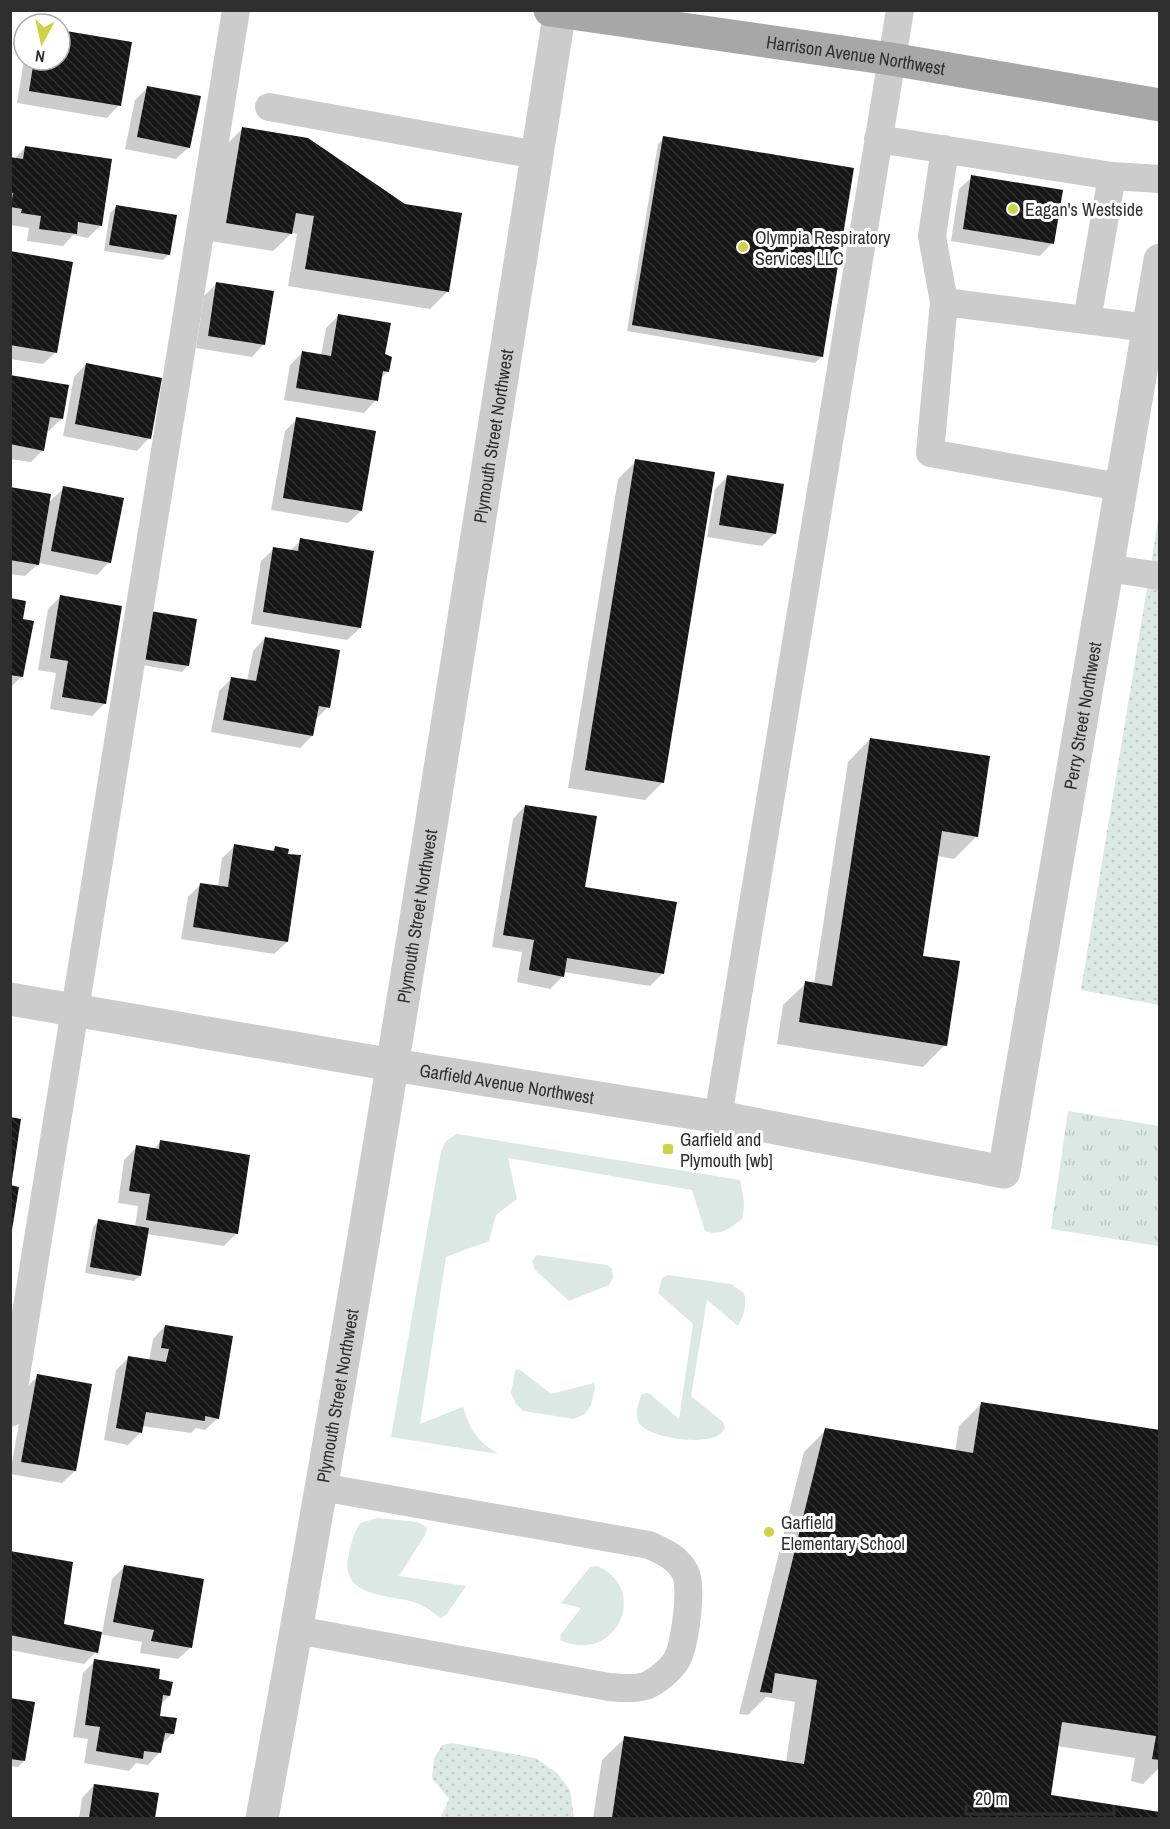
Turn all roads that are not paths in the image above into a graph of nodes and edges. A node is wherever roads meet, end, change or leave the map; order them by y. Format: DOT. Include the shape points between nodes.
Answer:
graph roads {
  1 [pos="236,10"];
  2 [pos="900,10"];
  3 [pos="557,11"];
  4 [pos="891,58"];
  5 [pos="1160,105"];
  6 [pos="268,107"];
  7 [pos="878,139"];
  8 [pos="945,149"];
  9 [pos="537,155"];
  10 [pos="1112,176"];
  11 [pos="1160,179"];
  12 [pos="1160,260"];
  13 [pos="944,302"];
  14 [pos="1087,320"];
  15 [pos="1148,328"];
  16 [pos="1120,487"];
  17 [pos="1107,568"];
  18 [pos="1160,576"];
  19 [pos="10,999"];
  20 [pos="76,1010"];
  21 [pos="393,1065"];
  22 [pos="718,1117"];
  23 [pos="1004,1172"];
  24 [pos="10,1413"];
  25 [pos="321,1487"];
  26 [pos="297,1630"];
  27 [pos="262,1818"];
  1 -- 20 [label="lane"];
  2 -- 4 [label="lane"];
  3 -- 4 [label="main road, Harrison Avenue Northwest"];
  3 -- 9 [label="street, Plymouth Street Northwest"];
  4 -- 5 [label="main road, Harrison Avenue Northwest"];
  4 -- 7 [label="lane"];
  6 -- 9 [label="lane"];
  7 -- 8 [label="lane"];
  7 -- 22 [label="lane"];
  8 -- 10 [label="lane"];
  8 -- 13 [label="lane" via="932,236"];
  9 -- 21 [label="street, Plymouth Street Northwest"];
  10 -- 11 [label="lane"];
  10 -- 14 [label="lane"];
  12 -- 15 [label="street, Perry Street Northwest"];
  13 -- 14 [label="lane"];
  13 -- 16 [label="lane" via="930,453"];
  14 -- 15 [label="lane"];
  15 -- 16 [label="street, Perry Street Northwest"];
  16 -- 17 [label="street, Perry Street Northwest"];
  17 -- 18 [label="lane"];
  17 -- 23 [label="street, Perry Street Northwest"];
  19 -- 20 [label="street, Garfield Avenue Northwest"];
  20 -- 21 [label="street, Garfield Avenue Northwest"];
  20 -- 24 [label="lane"];
  21 -- 22 [label="street, Garfield Avenue Northwest"];
  21 -- 25 [label="street, Plymouth Street Northwest"];
  22 -- 23 [label="street, Garfield Avenue Northwest"];
  25 -- 26 [label="street, Plymouth Street Northwest"];
  25 -- 26 [label="lane" via="649,1545 672,1556 687,1574 690,1600 679,1655 670,1670 649,1685 630,1688"];
  26 -- 27 [label="street, Plymouth Street Northwest"];
}
